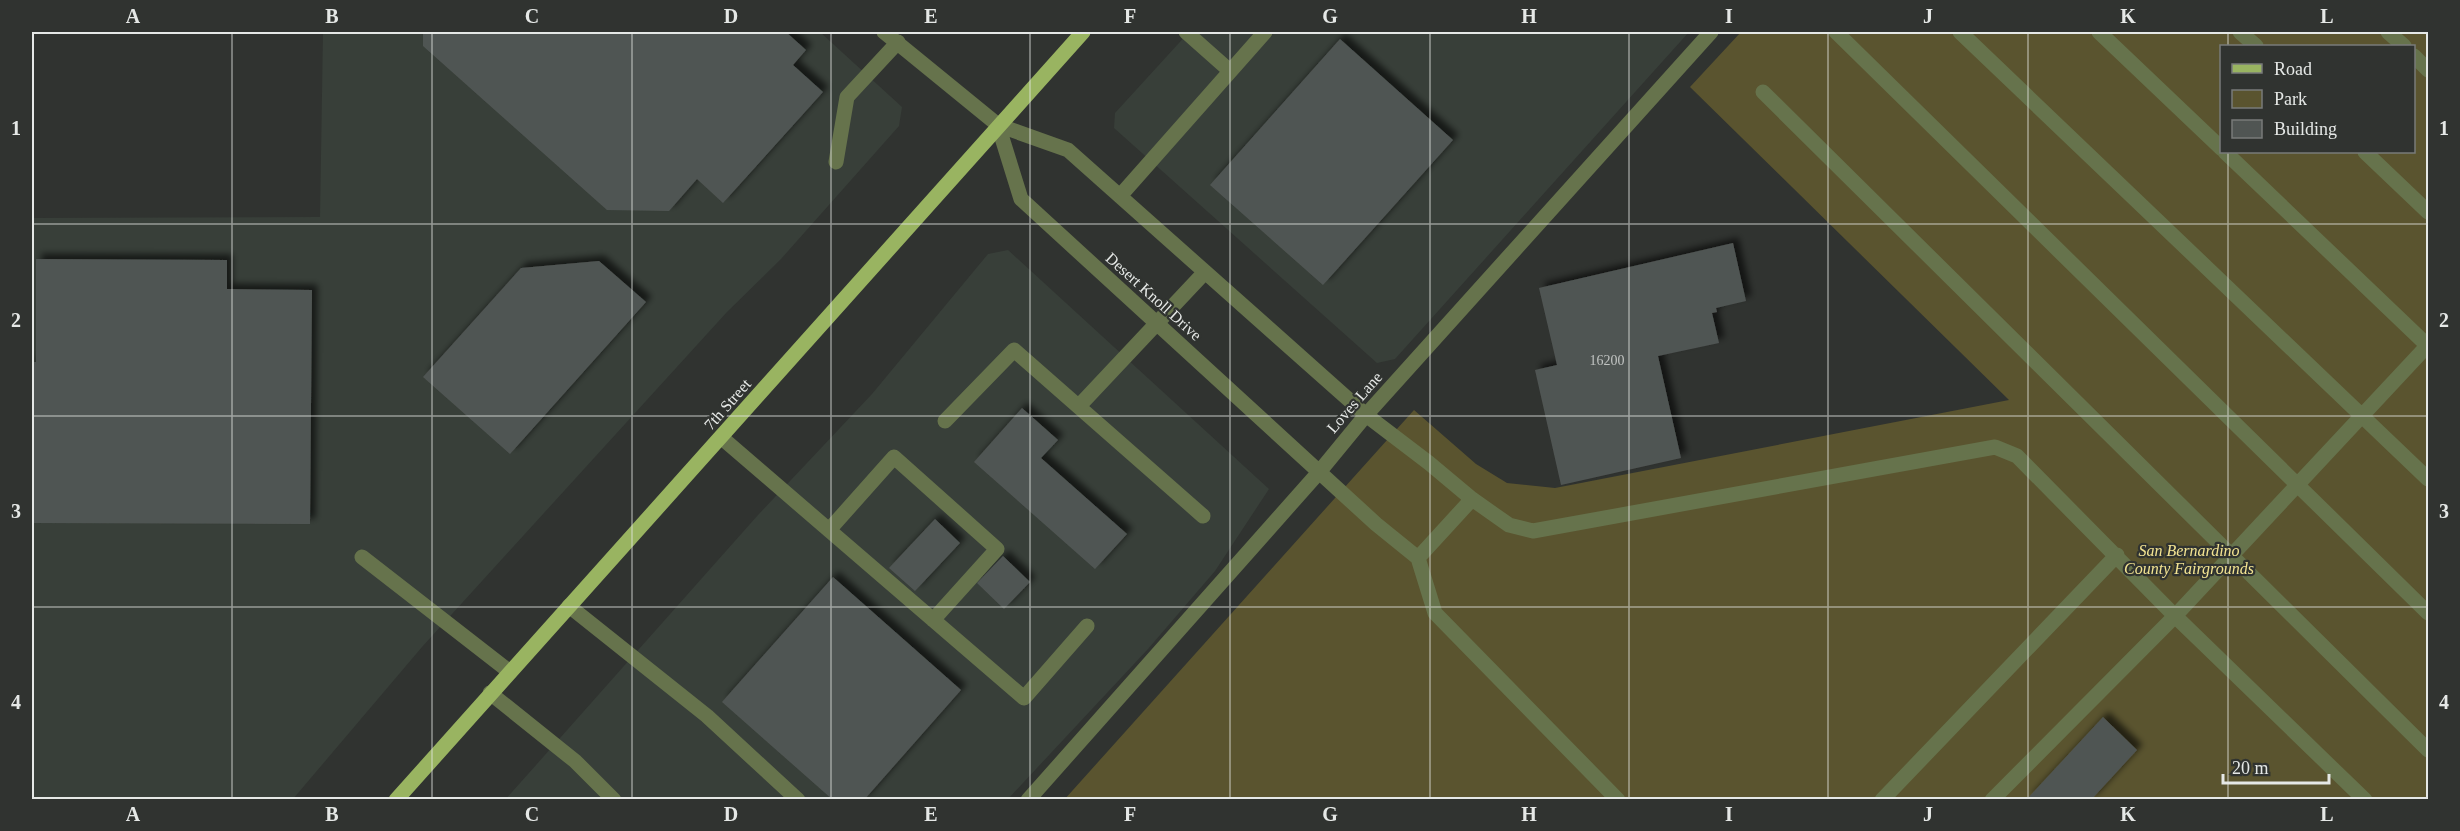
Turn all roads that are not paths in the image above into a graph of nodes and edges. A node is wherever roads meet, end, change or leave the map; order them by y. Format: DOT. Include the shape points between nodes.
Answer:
graph roads {
  1 [pos="884,32"];
  2 [pos="1083,32"];
  3 [pos="1186,32"];
  4 [pos="1265,32"];
  5 [pos="1711,32"];
  6 [pos="1836,32"];
  7 [pos="1960,32"];
  8 [pos="2099,32"];
  9 [pos="2240,32"];
  10 [pos="2388,32"];
  11 [pos="898,42"];
  12 [pos="2255,45"];
  13 [pos="2403,45"];
  14 [pos="2415,57"];
  15 [pos="1230,70"];
  16 [pos="2428,70"];
  17 [pos="1763,92"];
  18 [pos="998,125"];
  19 [pos="2220,147"];
  20 [pos="2226,153"];
  21 [pos="2366,153"];
  22 [pos="836,162"];
  23 [pos="1120,196"];
  24 [pos="2428,212"];
  25 [pos="1205,272"];
  26 [pos="1156,322"];
  27 [pos="2428,346"];
  28 [pos="1079,406"];
  29 [pos="1366,415"];
  30 [pos="2362,416"];
  31 [pos="945,421"];
  32 [pos="722,438"];
  33 [pos="1320,471"];
  34 [pos="2428,479"];
  35 [pos="2297,485"];
  36 [pos="1472,499"];
  37 [pos="1203,516"];
  38 [pos="829,530"];
  39 [pos="2117,555"];
  40 [pos="362,557"];
  41 [pos="2231,557"];
  42 [pos="1418,558"];
  43 [pos="569,606"];
  44 [pos="2428,614"];
  45 [pos="2175,616"];
  46 [pos="933,620"];
  47 [pos="1087,626"];
  48 [pos="510,672"];
  49 [pos="490,693"];
  50 [pos="2428,750"];
  51 [pos="396,800"];
  52 [pos="614,800"];
  53 [pos="798,800"];
  54 [pos="1028,800"];
  55 [pos="1618,800"];
  56 [pos="1882,800"];
  57 [pos="1992,800"];
  58 [pos="2365,800"];
  1 -- 11 [label="street"];
  2 -- 18 [label="main road, 7th Street"];
  3 -- 15 [label="street"];
  4 -- 15 [label="street"];
  5 -- 29 [label="street, Loves Lane"];
  6 -- 35 [label="street"];
  7 -- 30 [label="street"];
  8 -- 19 [label="street"];
  9 -- 12 [label="street"];
  10 -- 13 [label="street"];
  11 -- 18 [label="street"];
  11 -- 22 [label="street" via="847,97"];
  14 -- 16 [label="street"];
  15 -- 23 [label="street"];
  17 -- 41 [label="street"];
  18 -- 23 [label="street" via="1068,150"];
  18 -- 26 [label="street, Desert Knoll Drive" via="1021,199"];
  18 -- 32 [label="main road, 7th Street"];
  20 -- 27 [label="street"];
  21 -- 24 [label="street"];
  23 -- 25 [label="street"];
  25 -- 26 [label="street"];
  25 -- 29 [label="street"];
  26 -- 28 [label="street"];
  26 -- 33 [label="street, Desert Knoll Drive"];
  27 -- 30 [label="street"];
  28 -- 31 [label="street" via="1014,350"];
  28 -- 37 [label="street"];
  29 -- 33 [label="street, Loves Lane"];
  29 -- 36 [label="street"];
  30 -- 34 [label="street"];
  30 -- 35 [label="street"];
  32 -- 38 [label="street"];
  32 -- 43 [label="main road, 7th Street"];
  33 -- 42 [label="street, Desert Knoll Drive"];
  33 -- 54 [label="street, Loves Lane"];
  35 -- 41 [label="street"];
  35 -- 44 [label="street"];
  36 -- 39 [label="street" via="1509,525 1533,531 1995,447 2017,456"];
  36 -- 42 [label="street"];
  38 -- 46 [label="street"];
  38 -- 46 [label="street" via="894,457 997,549"];
  39 -- 45 [label="street"];
  39 -- 56 [label="street"];
  40 -- 48 [label="street"];
  41 -- 45 [label="street"];
  41 -- 50 [label="street"];
  42 -- 55 [label="street" via="1435,613"];
  43 -- 48 [label="main road, 7th Street"];
  43 -- 53 [label="street" via="707,716"];
  45 -- 57 [label="street"];
  45 -- 58 [label="street"];
  46 -- 47 [label="street" via="1024,698"];
  48 -- 49 [label="main road, 7th Street"];
  49 -- 51 [label="main road, 7th Street"];
  49 -- 52 [label="street" via="575,761"];
}
